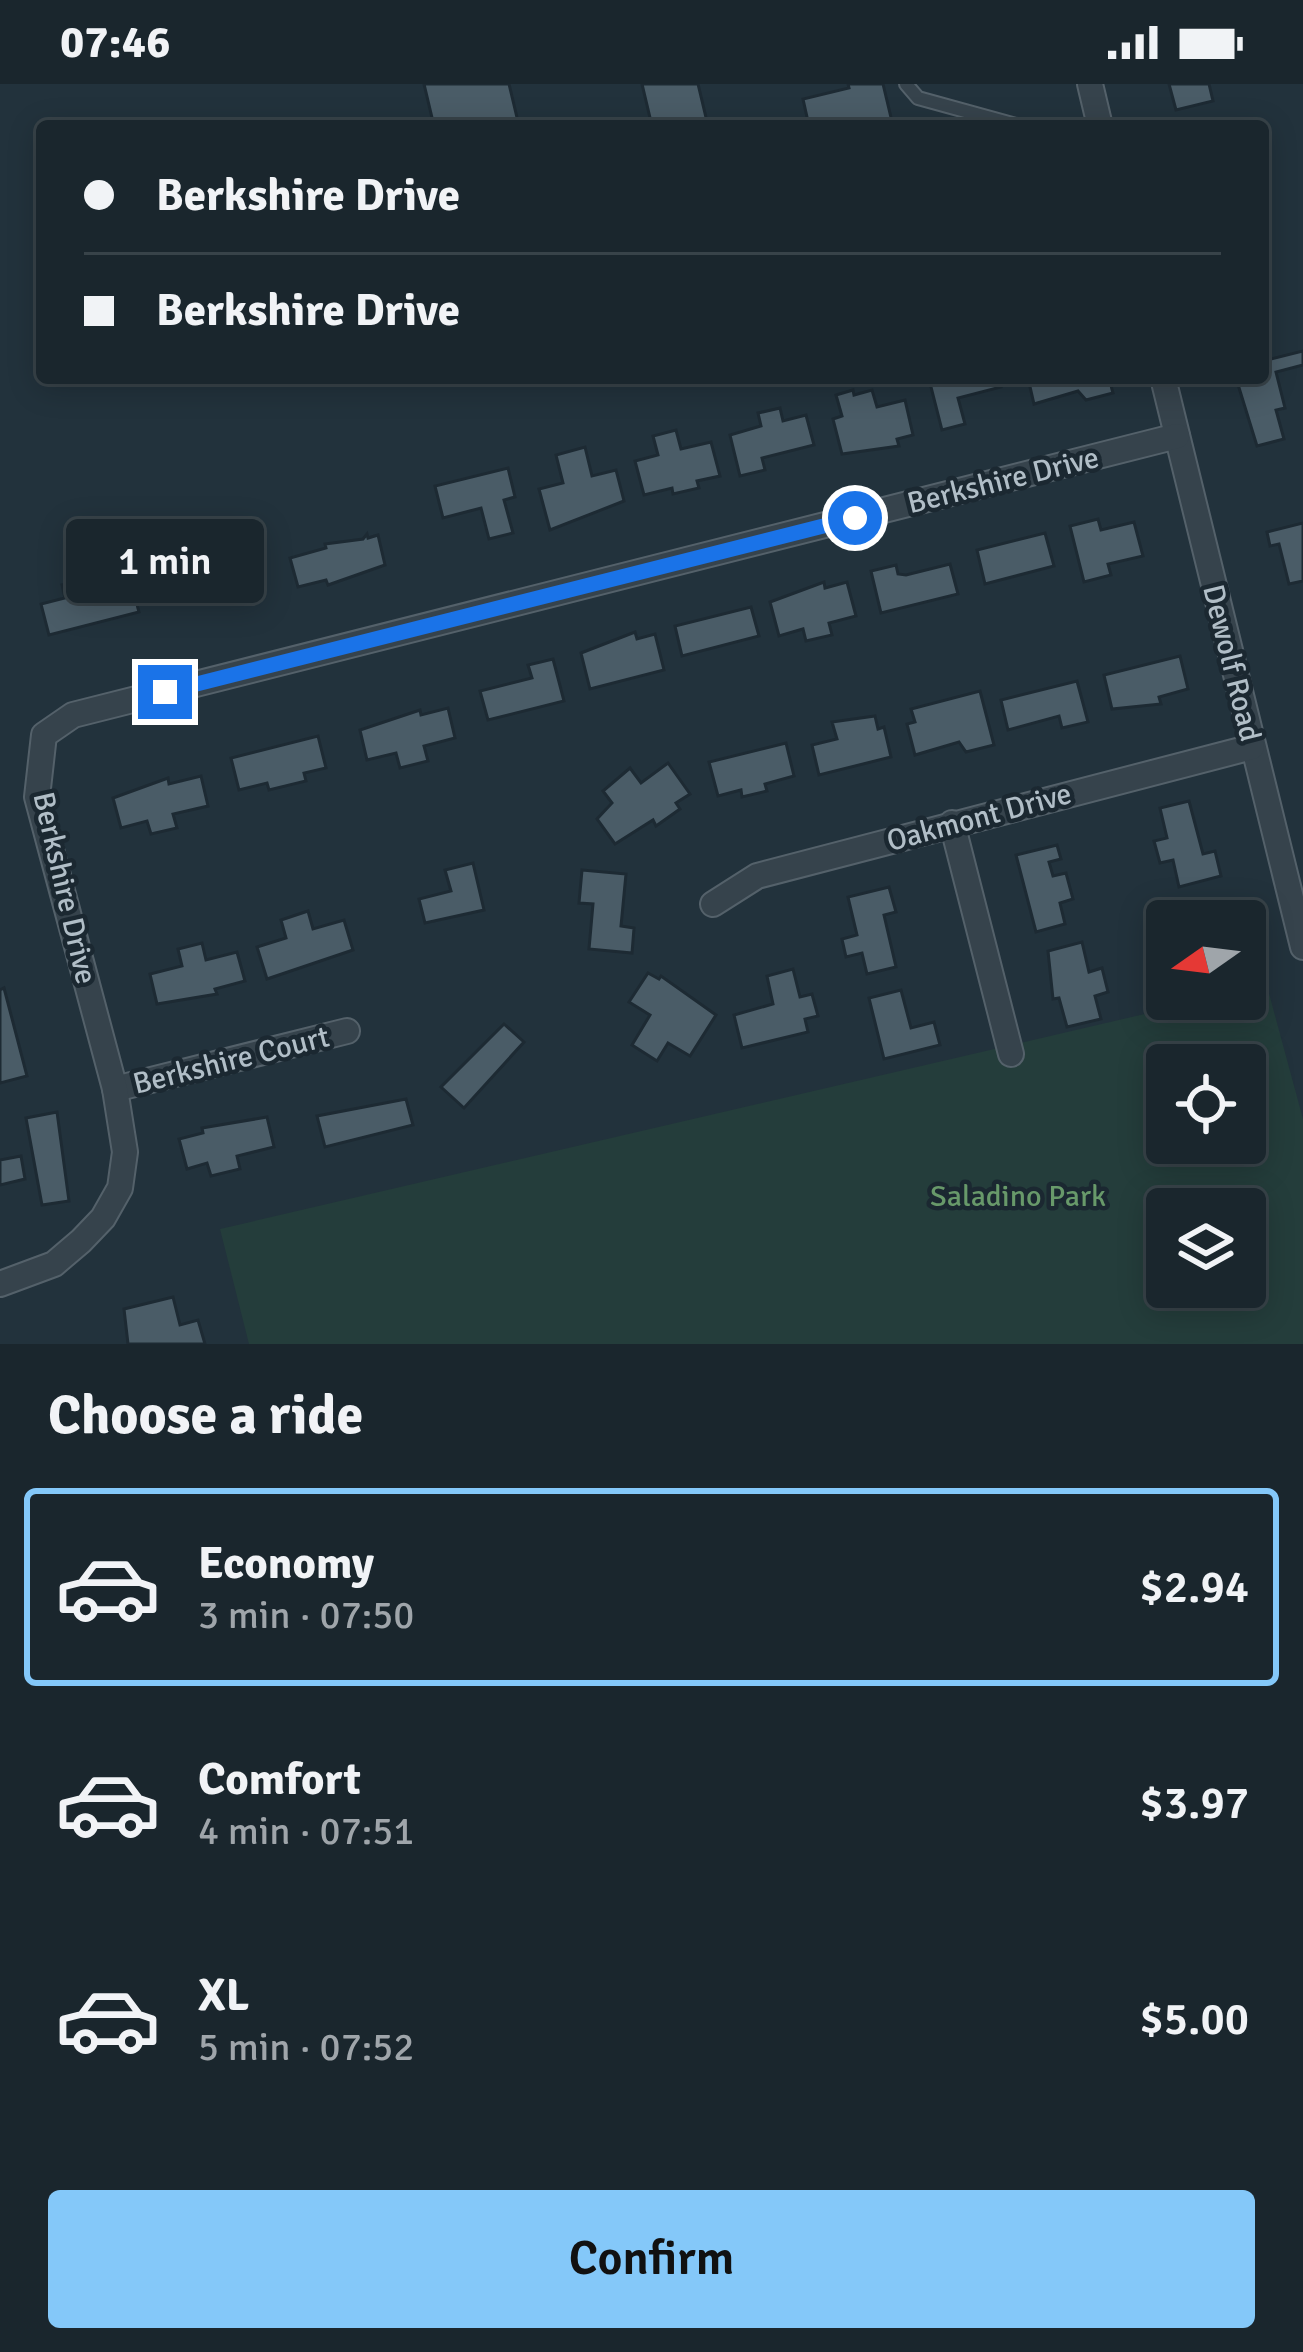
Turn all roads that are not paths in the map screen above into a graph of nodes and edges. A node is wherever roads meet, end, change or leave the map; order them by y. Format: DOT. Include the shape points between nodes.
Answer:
graph roads {
  1 [pos="906,84"];
  2 [pos="1090,84"];
  3 [pos="998,120"];
  4 [pos="1099,120"];
  5 [pos="1164,384"];
  6 [pos="1177,436"];
  7 [pos="1252,747"];
  8 [pos="952,824"];
  9 [pos="713,904"];
  10 [pos="1303,947"];
  11 [pos="347,1031"];
  12 [pos="1011,1054"];
  13 [pos="115,1088"];
  14 [pos="0,1284"];
  1 -- 3 [label="lane" via="918,98"];
  2 -- 4 [label="street"];
  5 -- 6 [label="street, Dewolf Road"];
  6 -- 7 [label="street, Dewolf Road"];
  6 -- 13 [label="street, Berkshire Drive" via="73,715 44,735 38,797"];
  7 -- 8 [label="street, Oakmont Drive"];
  7 -- 10 [label="street, Dewolf Road"];
  8 -- 9 [label="street, Oakmont Drive" via="757,876"];
  8 -- 12 [label="street"];
  11 -- 13 [label="street, Berkshire Court"];
  13 -- 14 [label="street, Berkshire Drive" via="125,1153 120,1187 103,1218 54,1264"];
}
